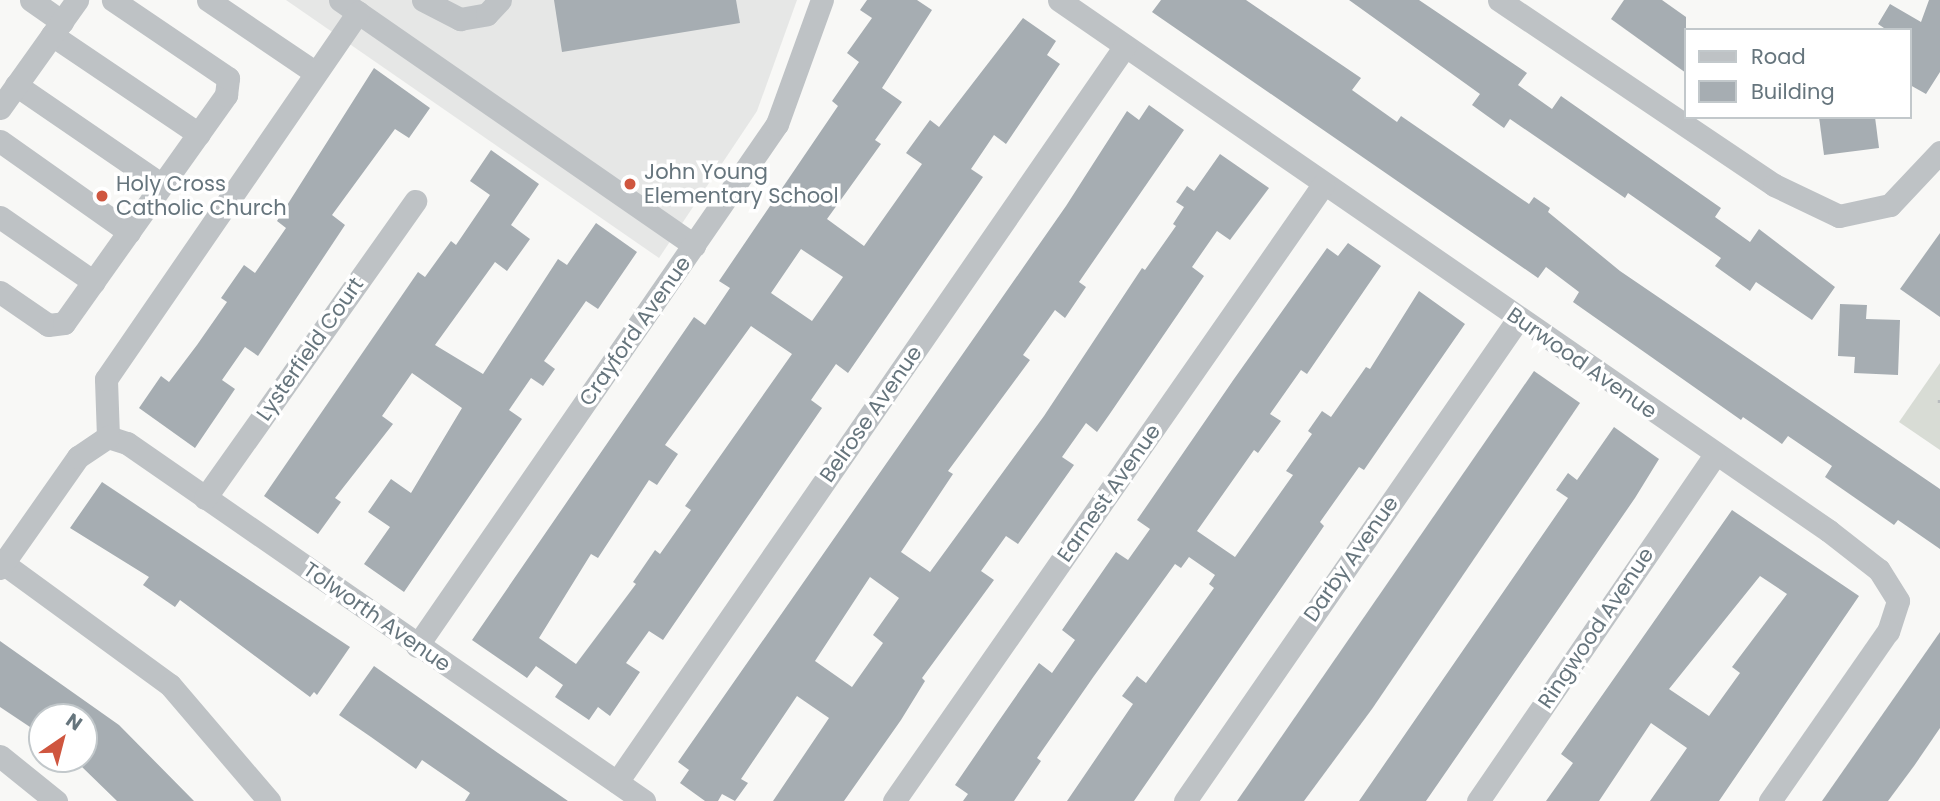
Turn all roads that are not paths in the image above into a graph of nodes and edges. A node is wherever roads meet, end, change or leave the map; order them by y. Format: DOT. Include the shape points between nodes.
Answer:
graph roads {
  1 [pos="31,0"];
  2 [pos="77,0"];
  3 [pos="113,0"];
  4 [pos="208,0"];
  5 [pos="423,0"];
  6 [pos="500,0"];
  7 [pos="822,0"];
  8 [pos="1059,0"];
  9 [pos="1499,0"];
  10 [pos="349,6"];
  11 [pos="57,28"];
  12 [pos="1125,46"];
  13 [pos="316,73"];
  14 [pos="16,85"];
  15 [pos="0,108"];
  16 [pos="198,134"];
  17 [pos="0,141"];
  18 [pos="1940,152"];
  19 [pos="162,185"];
  20 [pos="1323,185"];
  21 [pos="415,201"];
  22 [pos="0,217"];
  23 [pos="129,232"];
  24 [pos="694,245"];
  25 [pos="94,282"];
  26 [pos="0,292"];
  27 [pos="1518,319"];
  28 [pos="108,437"];
  29 [pos="1714,456"];
  30 [pos="205,498"];
  31 [pos="1,564"];
  32 [pos="417,646"];
  33 [pos="0,756"];
  34 [pos="617,782"];
  35 [pos="56,801"];
  36 [pos="268,801"];
  37 [pos="644,801"];
  38 [pos="894,801"];
  39 [pos="1185,801"];
  40 [pos="1478,801"];
  41 [pos="1770,801"];
  1 -- 11 [label="street"];
  2 -- 11 [label="street"];
  3 -- 16 [label="street" via="228,78 226,95"];
  4 -- 13 [label="street"];
  5 -- 6 [label="street" via="460,19 487,14"];
  7 -- 24 [label="street, Crayford Avenue" via="777,124"];
  8 -- 12 [label="street, Burwood Avenue"];
  9 -- 18 [label="street" via="1774,186 1839,216 1890,205"];
  10 -- 13 [label="street"];
  10 -- 24 [label="street"];
  11 -- 14 [label="street"];
  11 -- 16 [label="street"];
  12 -- 20 [label="street, Burwood Avenue"];
  12 -- 34 [label="street, Belrose Avenue"];
  13 -- 28 [label="street" via="106,379"];
  14 -- 15 [label="street"];
  14 -- 19 [label="street"];
  16 -- 19 [label="street"];
  17 -- 23 [label="street"];
  19 -- 23 [label="street"];
  20 -- 27 [label="street, Burwood Avenue"];
  20 -- 38 [label="street, Earnest Avenue"];
  21 -- 30 [label="street, Lysterfield Court"];
  22 -- 25 [label="street"];
  23 -- 25 [label="street"];
  24 -- 32 [label="street, Crayford Avenue"];
  25 -- 26 [label="street" via="65,323 48,325"];
  27 -- 29 [label="street, Burwood Avenue"];
  27 -- 39 [label="street, Darby Avenue"];
  28 -- 30 [label="street, Tolworth Avenue" via="127,443"];
  28 -- 31 [label="street" via="78,457"];
  29 -- 40 [label="street, Ringwood Avenue"];
  29 -- 41 [label="street, Burwood Avenue" via="1880,570 1898,601 1888,631"];
  30 -- 32 [label="street, Tolworth Avenue"];
  31 -- 36 [label="street" via="170,685"];
  32 -- 34 [label="street, Tolworth Avenue"];
  33 -- 35 [label="street"];
  34 -- 37 [label="street, Tolworth Avenue"];
}
